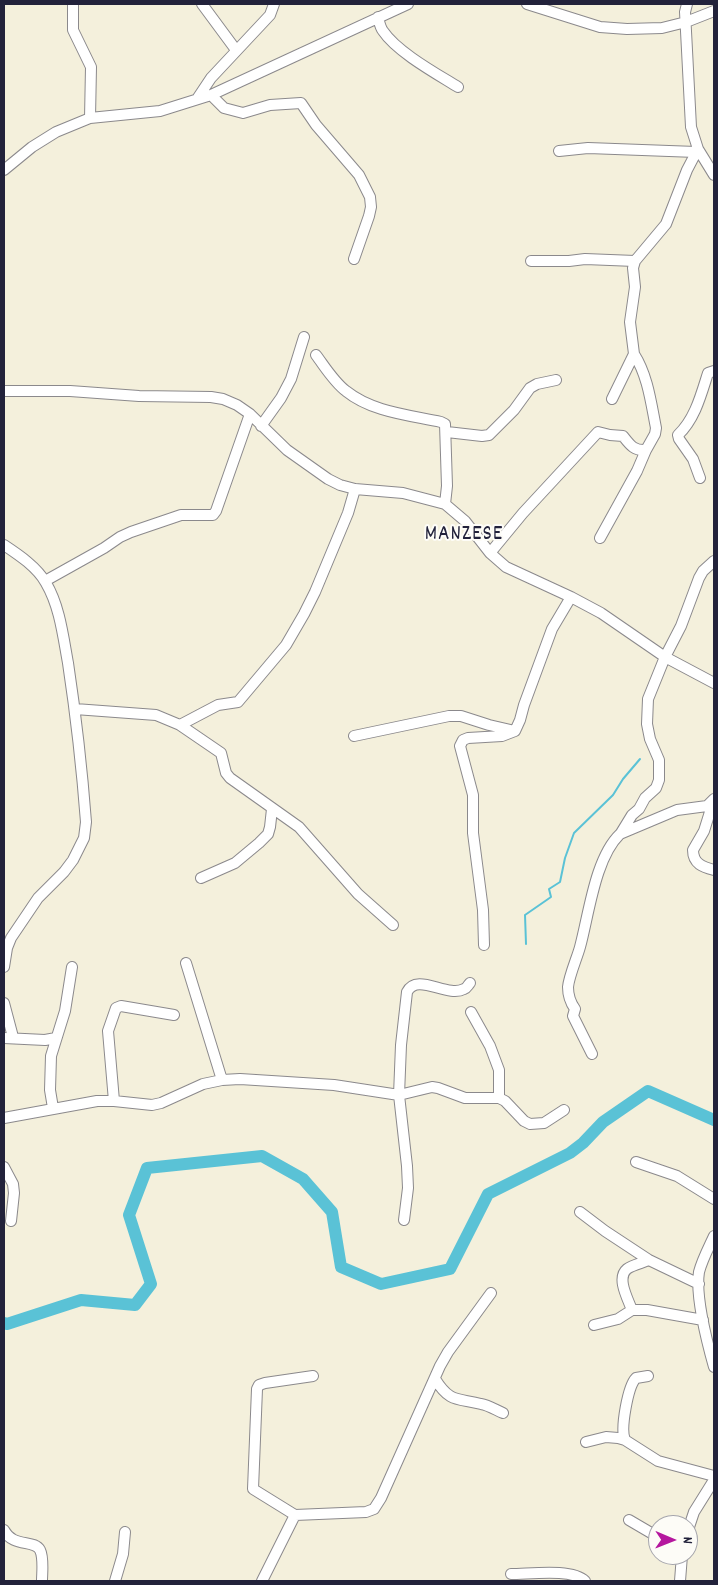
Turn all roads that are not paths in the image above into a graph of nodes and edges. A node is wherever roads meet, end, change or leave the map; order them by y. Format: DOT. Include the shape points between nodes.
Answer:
graph roads {
  1 [pos="73,4"];
  2 [pos="202,4"];
  3 [pos="274,4"];
  4 [pos="408,4"];
  5 [pos="527,4"];
  6 [pos="687,4"];
  7 [pos="714,12"];
  8 [pos="378,17"];
  9 [pos="686,22"];
  10 [pos="236,50"];
  11 [pos="458,87"];
  12 [pos="211,95"];
  13 [pos="197,99"];
  14 [pos="90,118"];
  15 [pos="697,150"];
  16 [pos="559,151"];
  17 [pos="4,170"];
  18 [pos="714,175"];
  19 [pos="354,259"];
  20 [pos="635,261"];
  21 [pos="531,262"];
  22 [pos="304,337"];
  23 [pos="634,354"];
  24 [pos="316,355"];
  25 [pos="714,370"];
  26 [pos="556,380"];
  27 [pos="4,391"];
  28 [pos="612,399"];
  29 [pos="250,414"];
  30 [pos="261,426"];
  31 [pos="446,432"];
  32 [pos="646,450"];
  33 [pos="700,478"];
  34 [pos="355,489"];
  35 [pos="445,504"];
  36 [pos="600,538"];
  37 [pos="4,545"];
  38 [pos="490,552"];
  39 [pos="714,561"];
  40 [pos="46,581"];
  41 [pos="571,597"];
  42 [pos="665,657"];
  43 [pos="714,683"];
  44 [pos="75,709"];
  45 [pos="180,724"];
  46 [pos="515,731"];
  47 [pos="354,736"];
  48 [pos="714,799"];
  49 [pos="272,809"];
  50 [pos="620,834"];
  51 [pos="714,870"];
  52 [pos="201,878"];
  53 [pos="393,926"];
  54 [pos="484,945"];
  55 [pos="186,963"];
  56 [pos="4,967"];
  57 [pos="72,967"];
  58 [pos="470,984"];
  59 [pos="4,1003"];
  60 [pos="471,1012"];
  61 [pos="174,1015"];
  62 [pos="8,1037"];
  63 [pos="56,1038"];
  64 [pos="592,1054"];
  65 [pos="222,1080"];
  66 [pos="400,1095"];
  67 [pos="499,1098"];
  68 [pos="114,1101"];
  69 [pos="53,1108"];
  70 [pos="564,1110"];
  71 [pos="4,1118"];
  72 [pos="636,1162"];
  73 [pos="4,1167"];
  74 [pos="714,1199"];
  75 [pos="580,1212"];
  76 [pos="404,1220"];
  77 [pos="11,1221"];
  78 [pos="714,1236"];
  79 [pos="649,1260"];
  80 [pos="699,1284"];
  81 [pos="491,1293"];
  82 [pos="632,1310"];
  83 [pos="703,1320"];
  84 [pos="594,1325"];
  85 [pos="714,1367"];
  86 [pos="313,1376"];
  87 [pos="648,1376"];
  88 [pos="435,1379"];
  89 [pos="503,1413"];
  90 [pos="625,1440"];
  91 [pos="586,1442"];
  92 [pos="714,1476"];
  93 [pos="714,1480"];
  94 [pos="295,1515"];
  95 [pos="693,1515"];
  96 [pos="629,1520"];
  97 [pos="4,1530"];
  98 [pos="648,1531"];
  99 [pos="125,1532"];
  100 [pos="681,1565"];
  101 [pos="511,1574"];
  102 [pos="562,1577"];
  103 [pos="42,1581"];
  104 [pos="115,1581"];
  105 [pos="262,1581"];
  106 [pos="585,1581"];
  107 [pos="680,1581"];
  1 -- 14 [label="street" via="73,30 91,67"];
  2 -- 10 [label="street"];
  3 -- 10 [label="street" via="270,15"];
  4 -- 8 [label="street"];
  5 -- 9 [label="street" via="600,27 662,28"];
  6 -- 9 [label="street"];
  7 -- 9 [label="street"];
  8 -- 11 [label="street" via="382,31 391,41"];
  8 -- 12 [label="street"];
  9 -- 15 [label="street" via="691,127"];
  10 -- 13 [label="street"];
  12 -- 13 [label="street"];
  12 -- 19 [label="street" via="224,108 243,114 270,104 301,103 359,175 370,197 369,216"];
  13 -- 14 [label="street" via="160,111"];
  14 -- 17 [label="street" via="56,132"];
  15 -- 16 [label="street" via="588,148"];
  15 -- 18 [label="street"];
  15 -- 20 [label="street" via="666,224"];
  20 -- 21 [label="street"];
  20 -- 23 [label="street" via="630,322"];
  22 -- 30 [label="street" via="291,378"];
  23 -- 28 [label="street"];
  23 -- 32 [label="street" via="645,377 656,428"];
  24 -- 31 [label="street" via="336,382 358,400 388,411 442,422"];
  25 -- 33 [label="street" via="708,373 699,402 678,435"];
  26 -- 31 [label="street" via="530,388 489,435"];
  27 -- 29 [label="street" via="211,397 237,405"];
  29 -- 30 [label="street"];
  29 -- 40 [label="street" via="213,515 181,515 131,532"];
  30 -- 34 [label="street" via="328,479"];
  31 -- 35 [label="street"];
  32 -- 36 [label="street"];
  32 -- 38 [label="street" via="633,448 623,436 598,432"];
  34 -- 35 [label="street" via="403,493"];
  34 -- 45 [label="street" via="315,592 286,645 238,702 218,705"];
  35 -- 38 [label="street" via="464,520"];
  37 -- 40 [label="street"];
  38 -- 41 [label="street" via="506,567"];
  39 -- 42 [label="street" via="699,578"];
  40 -- 44 [label="street" via="61,624"];
  41 -- 42 [label="street" via="601,613"];
  41 -- 46 [label="street" via="552,629"];
  42 -- 43 [label="street"];
  42 -- 50 [label="street" via="648,699 647,711 650,739 659,760 659,780"];
  44 -- 45 [label="street" via="156,715"];
  44 -- 56 [label="street" via="86,822 84,838 64,872 38,898 11,938"];
  45 -- 49 [label="street" via="221,753 230,778"];
  46 -- 47 [label="street" via="460,716 448,716"];
  46 -- 54 [label="street" via="502,736 468,738 460,746 472,795 472,833 483,910"];
  48 -- 50 [label="street" via="707,806 677,810"];
  48 -- 51 [label="street" via="709,818 693,850 700,866"];
  49 -- 52 [label="street" via="268,834 235,863"];
  49 -- 53 [label="street" via="299,827 358,894"];
  50 -- 64 [label="street" via="602,863 568,986 570,1002 575,1009 573,1016"];
  55 -- 65 [label="street"];
  57 -- 63 [label="street" via="65,1011"];
  58 -- 66 [label="street" via="458,991 422,984 409,987 401,1045"];
  59 -- 62 [label="street"];
  60 -- 67 [label="street" via="490,1046 498,1070"];
  61 -- 68 [label="street" via="121,1006 116,1008 108,1031"];
  62 -- 63 [label="street"];
  63 -- 69 [label="street" via="50,1072"];
  65 -- 66 [label="street" via="334,1085"];
  65 -- 68 [label="street" via="203,1084 152,1105"];
  66 -- 67 [label="street" via="438,1088 464,1098"];
  66 -- 76 [label="street" via="408,1188"];
  67 -- 70 [label="street" via="530,1124 544,1123"];
  68 -- 69 [label="street"];
  69 -- 71 [label="street"];
  72 -- 74 [label="street" via="677,1176"];
  73 -- 77 [label="street" via="13,1184"];
  75 -- 79 [label="street"];
  78 -- 80 [label="street" via="700,1271"];
  79 -- 80 [label="street"];
  79 -- 82 [label="street" via="628,1268 623,1274 622,1281"];
  80 -- 83 [label="street"];
  81 -- 88 [label="street" via="448,1352"];
  82 -- 83 [label="street"];
  82 -- 84 [label="street" via="621,1318"];
  83 -- 85 [label="street"];
  86 -- 94 [label="street" via="259,1384 256,1389 253,1489"];
  87 -- 90 [label="street" via="636,1378 630,1388 623,1430"];
  88 -- 89 [label="street" via="442,1391 454,1399 482,1404"];
  88 -- 94 [label="street" via="382,1498 374,1509"];
  90 -- 91 [label="street" via="606,1438"];
  90 -- 92 [label="street" via="658,1462"];
  93 -- 95 [label="street"];
  94 -- 105 [label="street"];
  96 -- 98 [label="street"];
  97 -- 103 [label="street" via="13,1540 36,1545 40,1550"];
  99 -- 104 [label="street"];
  100 -- 107 [label="street"];
  101 -- 102 [label="street"];
  102 -- 106 [label="street" via="574,1574"];
}
